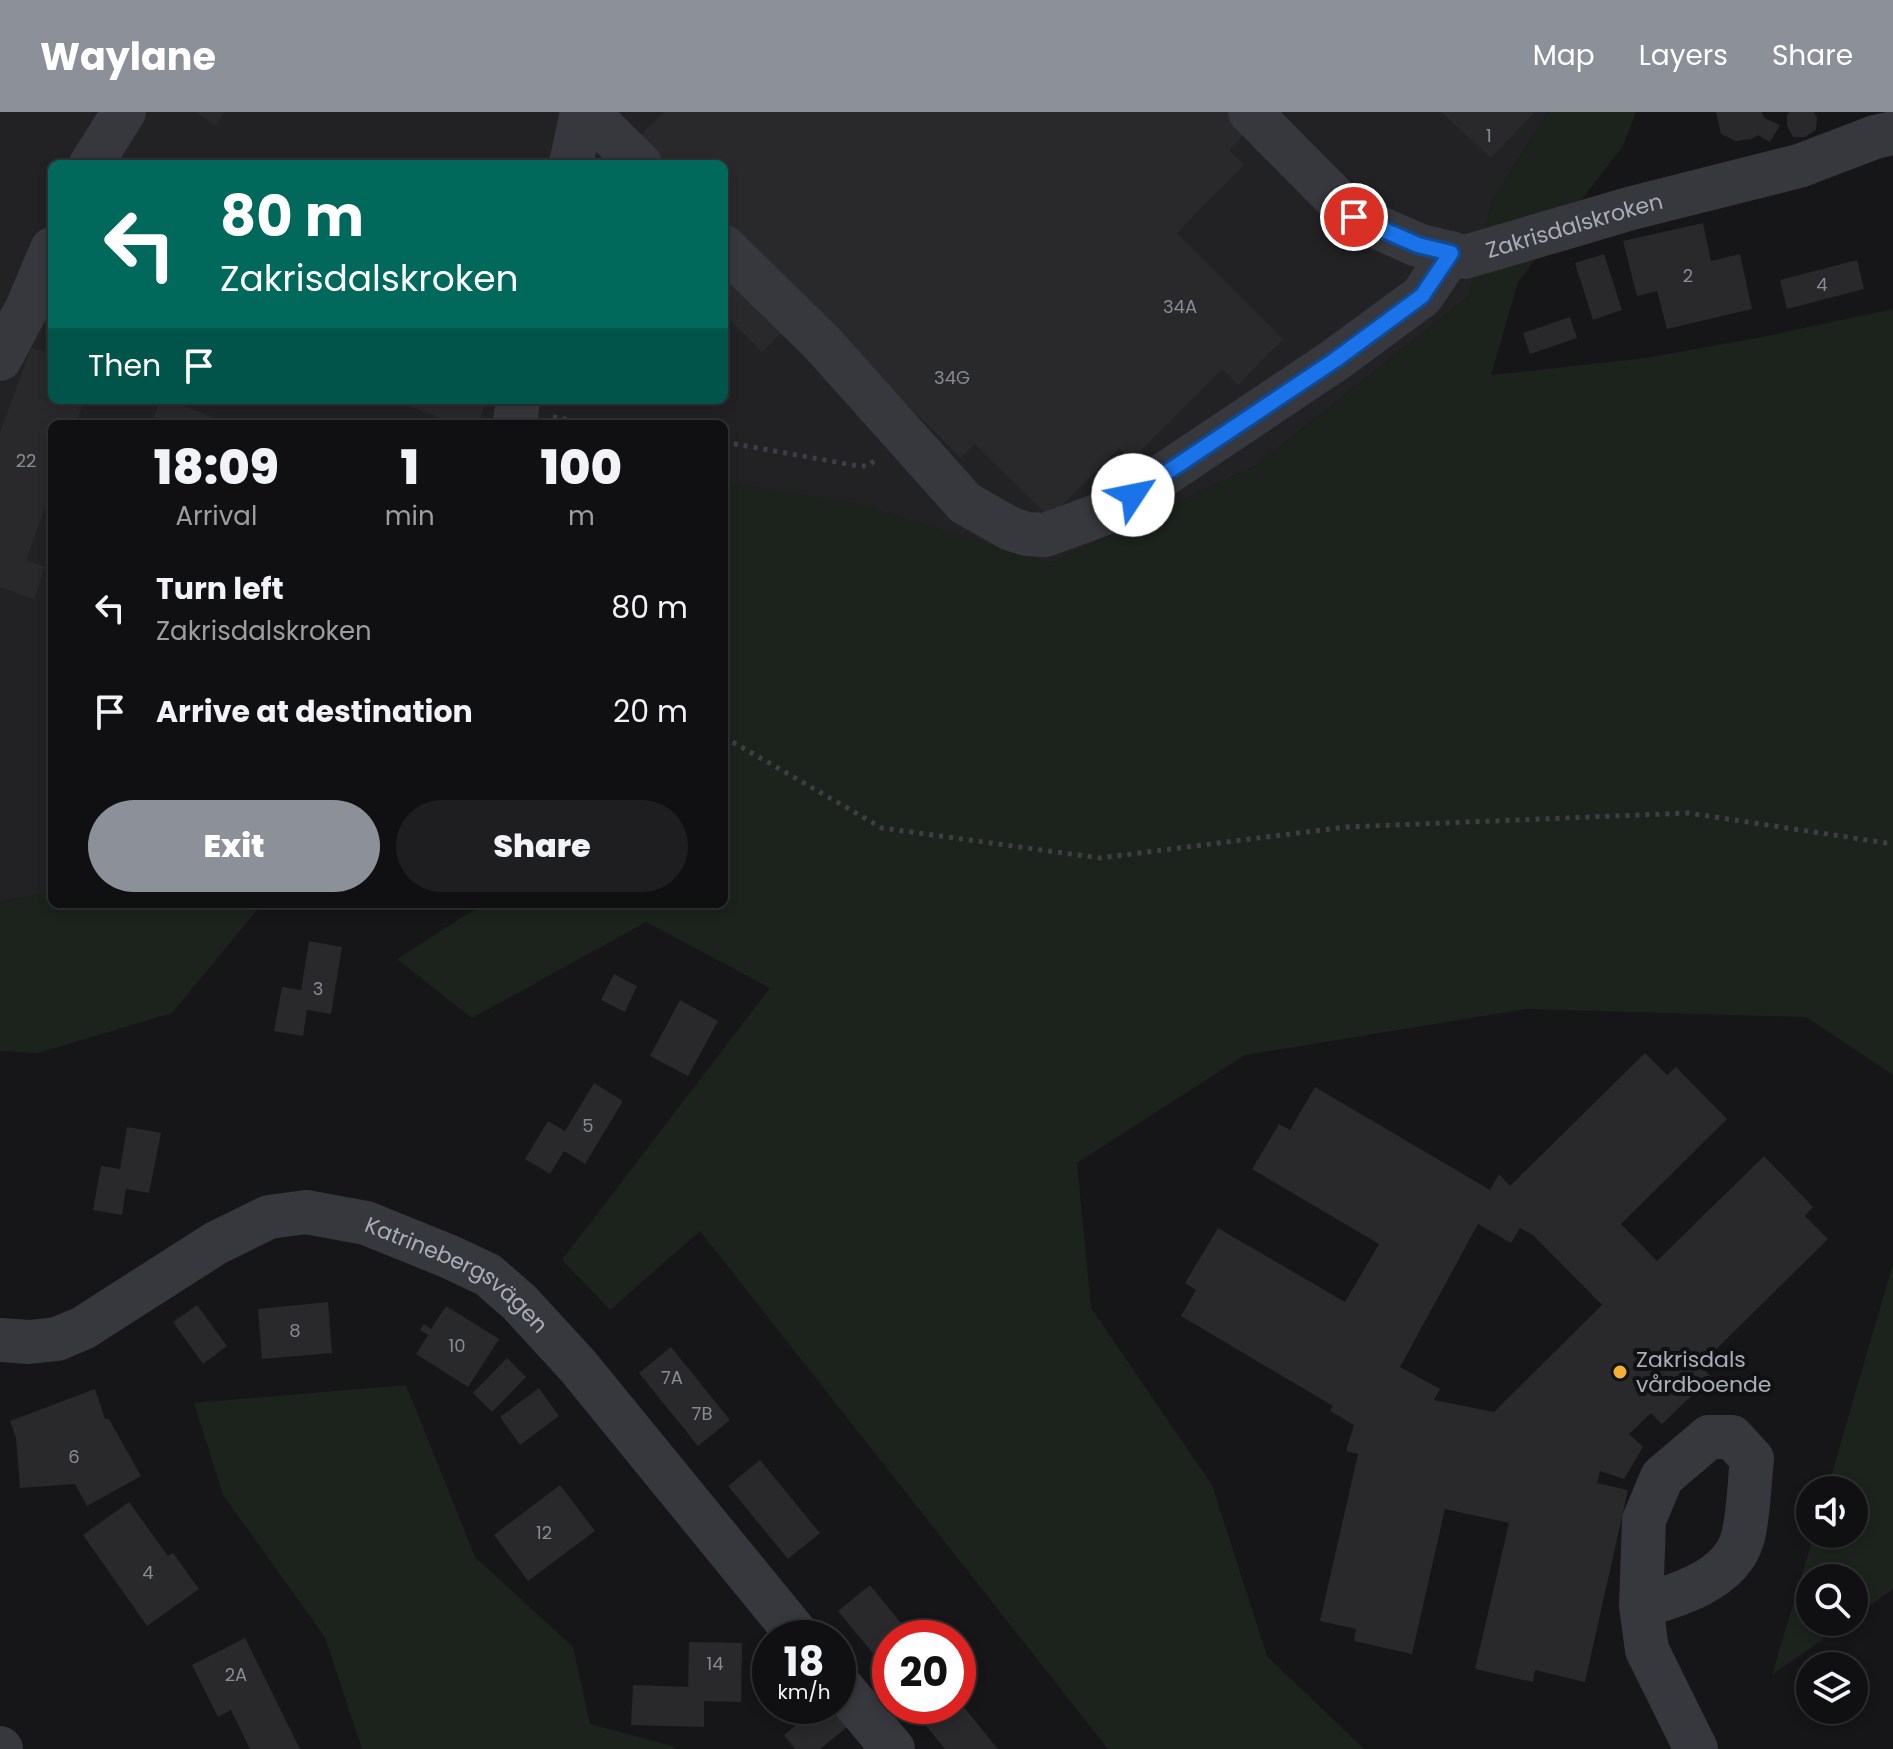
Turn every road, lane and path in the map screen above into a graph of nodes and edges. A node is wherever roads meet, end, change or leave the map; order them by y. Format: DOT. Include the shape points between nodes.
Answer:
graph roads {
  1 [pos="124,112"];
  2 [pos="585,112"];
  3 [pos="1250,112"];
  4 [pos="1893,133"];
  5 [pos="94,160"];
  6 [pos="572,160"];
  7 [pos="636,160"];
  8 [pos="728,251"];
  9 [pos="1451,253"];
  10 [pos="48,258"];
  11 [pos="0,359"];
  12 [pos="906,438"];
  13 [pos="728,443"];
  14 [pos="728,739"];
  15 [pos="1893,844"];
  16 [pos="0,1340"];
  17 [pos="1641,1606"];
  18 [pos="785,1620"];
  19 [pos="856,1705"];
  20 [pos="893,1749"];
  21 [pos="1696,1749"];
  1 -- 5 [label="street"];
  2 -- 6 [label="street"];
  2 -- 7 [label="street"];
  3 -- 9 [label="street, Zakrisdalskroken" via="1354,217"];
  4 -- 9 [label="street, Zakrisdalskroken" via="1799,166 1465,257"];
  8 -- 12 [label="street" via="823,344"];
  9 -- 12 [label="street" via="1422,296 1335,360 1108,512 1045,535 1011,529 965,503"];
  10 -- 11 [label="street"];
  12 -- 13 [label="path" via="868,466"];
  14 -- 15 [label="path" via="882,828 1100,858 1346,827 1688,813"];
  16 -- 18 [label="street, Katrinebergsvägen" via="57,1339 83,1328 216,1243 269,1217 306,1212 366,1223 488,1275 519,1302 577,1365"];
  17 -- 21 [label="street" via="1647,1650"];
  19 -- 20 [label="street"];
}
